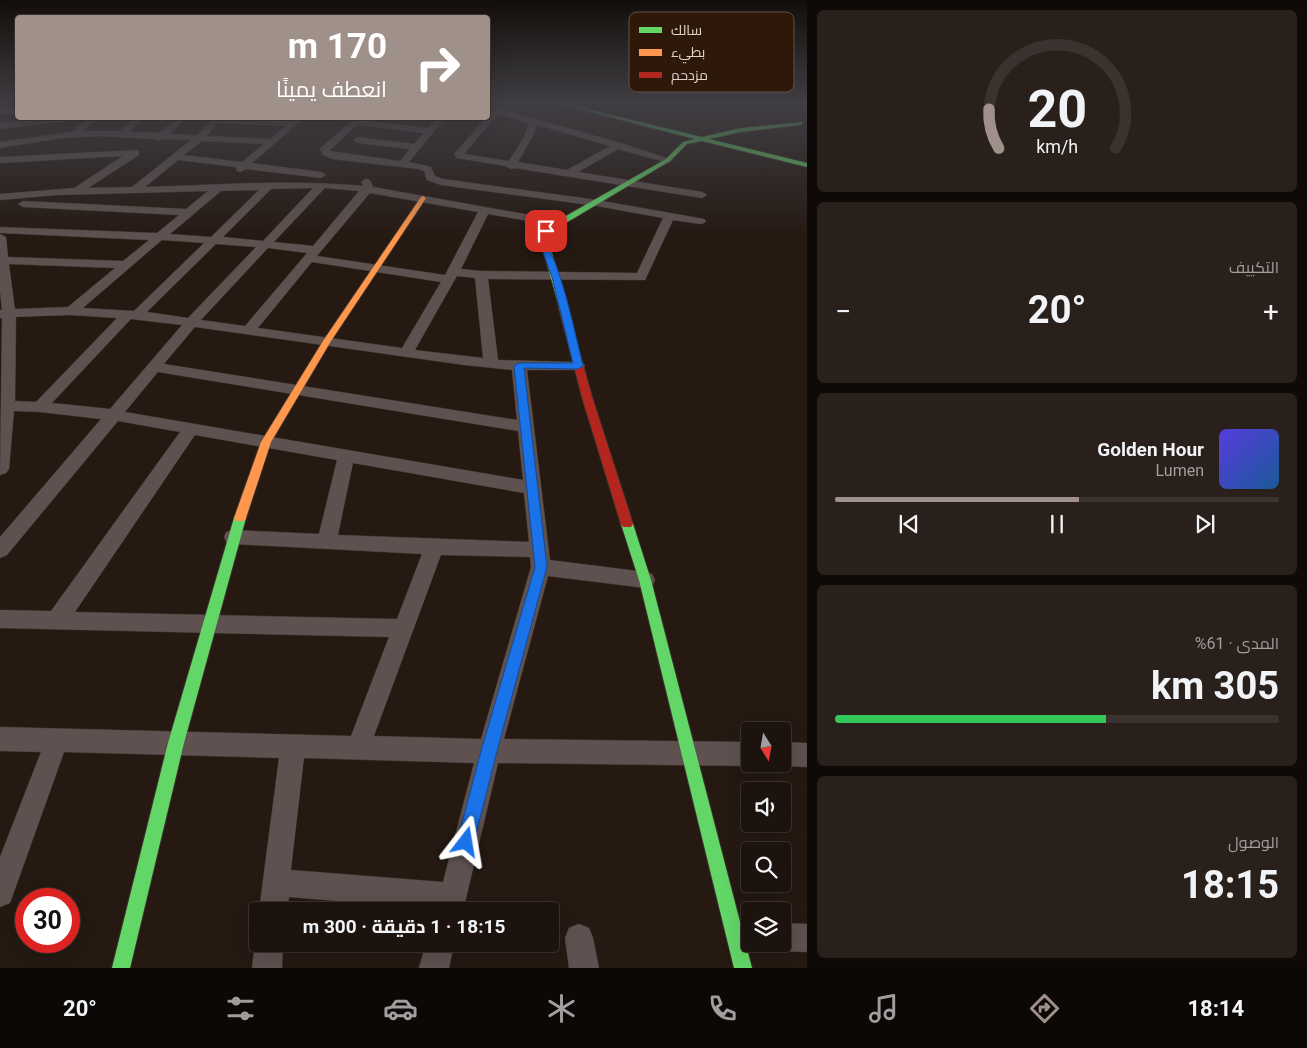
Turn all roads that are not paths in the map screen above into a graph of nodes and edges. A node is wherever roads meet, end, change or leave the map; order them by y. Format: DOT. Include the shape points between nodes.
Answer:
graph roads {
  1 [pos="141,148"];
  2 [pos="143,148"];
  3 [pos="188,148"];
  4 [pos="264,148"];
  5 [pos="326,148"];
  6 [pos="415,148"];
  7 [pos="464,148"];
  8 [pos="521,148"];
  9 [pos="613,148"];
  10 [pos="629,148"];
  11 [pos="681,148"];
  12 [pos="737,148"];
  13 [pos="177,157"];
  14 [pos="0,160"];
  15 [pos="668,160"];
  16 [pos="403,163"];
  17 [pos="244,165"];
  18 [pos="807,165"];
  19 [pos="511,166"];
  20 [pos="568,174"];
  21 [pos="630,183"];
  22 [pos="270,185"];
  23 [pos="322,185"];
  24 [pos="217,188"];
  25 [pos="367,189"];
  26 [pos="133,191"];
  27 [pos="77,192"];
  28 [pos="702,195"];
  29 [pos="0,197"];
  30 [pos="423,198"];
  31 [pos="0,203"];
  32 [pos="597,203"];
  33 [pos="485,210"];
  34 [pos="189,212"];
  35 [pos="670,216"];
  36 [pos="700,221"];
  37 [pos="558,223"];
  38 [pos="0,230"];
  39 [pos="161,236"];
  40 [pos="0,237"];
  41 [pos="214,240"];
  42 [pos="266,244"];
  43 [pos="312,254"];
  44 [pos="3,260"];
  45 [pos="126,265"];
  46 [pos="376,268"];
  47 [pos="451,275"];
  48 [pos="481,275"];
  49 [pos="556,277"];
  50 [pos="72,311"];
  51 [pos="5,314"];
  52 [pos="132,314"];
  53 [pos="192,322"];
  54 [pos="249,330"];
  55 [pos="327,341"];
  56 [pos="406,353"];
  57 [pos="491,364"];
  58 [pos="519,366"];
  59 [pos="578,366"];
  60 [pos="155,367"];
  61 [pos="297,390"];
  62 [pos="4,406"];
  63 [pos="40,408"];
  64 [pos="112,415"];
  65 [pos="526,427"];
  66 [pos="191,429"];
  67 [pos="266,442"];
  68 [pos="346,456"];
  69 [pos="0,469"];
  70 [pos="533,488"];
  71 [pos="233,537"];
  72 [pos="327,542"];
  73 [pos="434,547"];
  74 [pos="0,550"];
  75 [pos="540,558"];
  76 [pos="645,580"];
  77 [pos="0,619"];
  78 [pos="57,620"];
  79 [pos="210,624"];
  80 [pos="404,628"];
  81 [pos="0,738"];
  82 [pos="57,740"];
  83 [pos="176,743"];
  84 [pos="293,746"];
  85 [pos="358,748"];
  86 [pos="489,751"];
  87 [pos="689,753"];
  88 [pos="741,754"];
  89 [pos="791,754"];
  90 [pos="807,754"];
  91 [pos="277,882"];
  92 [pos="0,893"];
  93 [pos="274,902"];
  94 [pos="434,902"];
  95 [pos="451,902"];
  96 [pos="741,928"];
  97 [pos="791,937"];
  98 [pos="579,938"];
  99 [pos="807,938"];
  100 [pos="269,952"];
  101 [pos="438,952"];
  102 [pos="744,952"];
  103 [pos="121,968"];
  104 [pos="266,968"];
  105 [pos="434,968"];
  106 [pos="584,968"];
  107 [pos="744,968"];
  1 -- 14 [label="street"];
  2 -- 27 [label="street"];
  3 -- 13 [label="street"];
  4 -- 17 [label="street"];
  5 -- 16 [label="street" via="326,153 332,156"];
  6 -- 16 [label="street"];
  7 -- 19 [label="street" via="460,156"];
  8 -- 19 [label="street"];
  9 -- 20 [label="street"];
  10 -- 15 [label="street"];
  11 -- 15 [label="street"];
  12 -- 18 [label="street"];
  13 -- 17 [label="street"];
  13 -- 26 [label="street"];
  15 -- 21 [label="street"];
  16 -- 32 [label="street" via="428,169 431,178 441,182"];
  17 -- 24 [label="street"];
  17 -- 25 [label="street" via="359,180 368,183"];
  19 -- 20 [label="street"];
  20 -- 21 [label="street"];
  21 -- 28 [label="street"];
  21 -- 32 [label="street"];
  22 -- 23 [label="street"];
  22 -- 24 [label="street"];
  22 -- 41 [label="street"];
  23 -- 25 [label="street"];
  23 -- 42 [label="street"];
  24 -- 26 [label="street"];
  24 -- 34 [label="street"];
  25 -- 30 [label="street"];
  25 -- 43 [label="street"];
  26 -- 27 [label="street"];
  27 -- 29 [label="street"];
  30 -- 33 [label="street"];
  30 -- 46 [label="street"];
  31 -- 34 [label="street"];
  32 -- 35 [label="street"];
  32 -- 37 [label="street"];
  33 -- 37 [label="street"];
  33 -- 47 [label="street"];
  34 -- 39 [label="street"];
  35 -- 36 [label="street"];
  35 -- 49 [label="street" via="641,277"];
  37 -- 49 [label="street" via="543,235"];
  38 -- 39 [label="street"];
  39 -- 41 [label="street"];
  39 -- 45 [label="street"];
  40 -- 44 [label="street"];
  41 -- 42 [label="street"];
  41 -- 52 [label="street"];
  42 -- 43 [label="street"];
  42 -- 53 [label="street"];
  43 -- 46 [label="street"];
  43 -- 54 [label="street"];
  44 -- 45 [label="street"];
  44 -- 51 [label="street"];
  45 -- 50 [label="street"];
  46 -- 47 [label="street"];
  46 -- 55 [label="street"];
  47 -- 48 [label="street"];
  47 -- 56 [label="street"];
  48 -- 49 [label="street"];
  48 -- 57 [label="street"];
  49 -- 59 [label="street"];
  50 -- 51 [label="street"];
  50 -- 52 [label="street"];
  51 -- 62 [label="street"];
  52 -- 53 [label="street"];
  52 -- 63 [label="street"];
  53 -- 54 [label="street"];
  53 -- 60 [label="street"];
  54 -- 55 [label="street"];
  55 -- 56 [label="street"];
  55 -- 61 [label="street"];
  56 -- 57 [label="street"];
  57 -- 58 [label="street"];
  58 -- 59 [label="street"];
  58 -- 65 [label="street"];
  59 -- 76 [label="street"];
  60 -- 61 [label="street"];
  60 -- 64 [label="street"];
  61 -- 65 [label="street"];
  61 -- 67 [label="street"];
  62 -- 63 [label="street"];
  62 -- 69 [label="street"];
  63 -- 64 [label="street"];
  64 -- 66 [label="street"];
  64 -- 74 [label="street"];
  65 -- 70 [label="street"];
  66 -- 67 [label="street"];
  66 -- 78 [label="street"];
  67 -- 68 [label="street"];
  67 -- 71 [label="street"];
  68 -- 70 [label="street"];
  68 -- 72 [label="street"];
  70 -- 75 [label="street"];
  71 -- 72 [label="street"];
  71 -- 79 [label="street"];
  72 -- 73 [label="street"];
  73 -- 75 [label="street"];
  73 -- 80 [label="street"];
  75 -- 76 [label="street"];
  75 -- 86 [label="street"];
  76 -- 87 [label="street"];
  77 -- 78 [label="street"];
  78 -- 79 [label="street"];
  79 -- 80 [label="street"];
  79 -- 83 [label="street"];
  80 -- 85 [label="street"];
  81 -- 82 [label="street"];
  82 -- 83 [label="street"];
  82 -- 92 [label="street"];
  83 -- 84 [label="street"];
  83 -- 103 [label="street"];
  84 -- 85 [label="street"];
  84 -- 91 [label="street"];
  85 -- 86 [label="street"];
  86 -- 87 [label="street"];
  86 -- 95 [label="street"];
  87 -- 88 [label="street"];
  87 -- 96 [label="street"];
  89 -- 90 [label="street"];
  91 -- 93 [label="street"];
  91 -- 94 [label="street"];
  97 -- 99 [label="street"];
  98 -- 106 [label="street"];
  100 -- 104 [label="street"];
  101 -- 105 [label="street"];
  102 -- 107 [label="street"];
}
